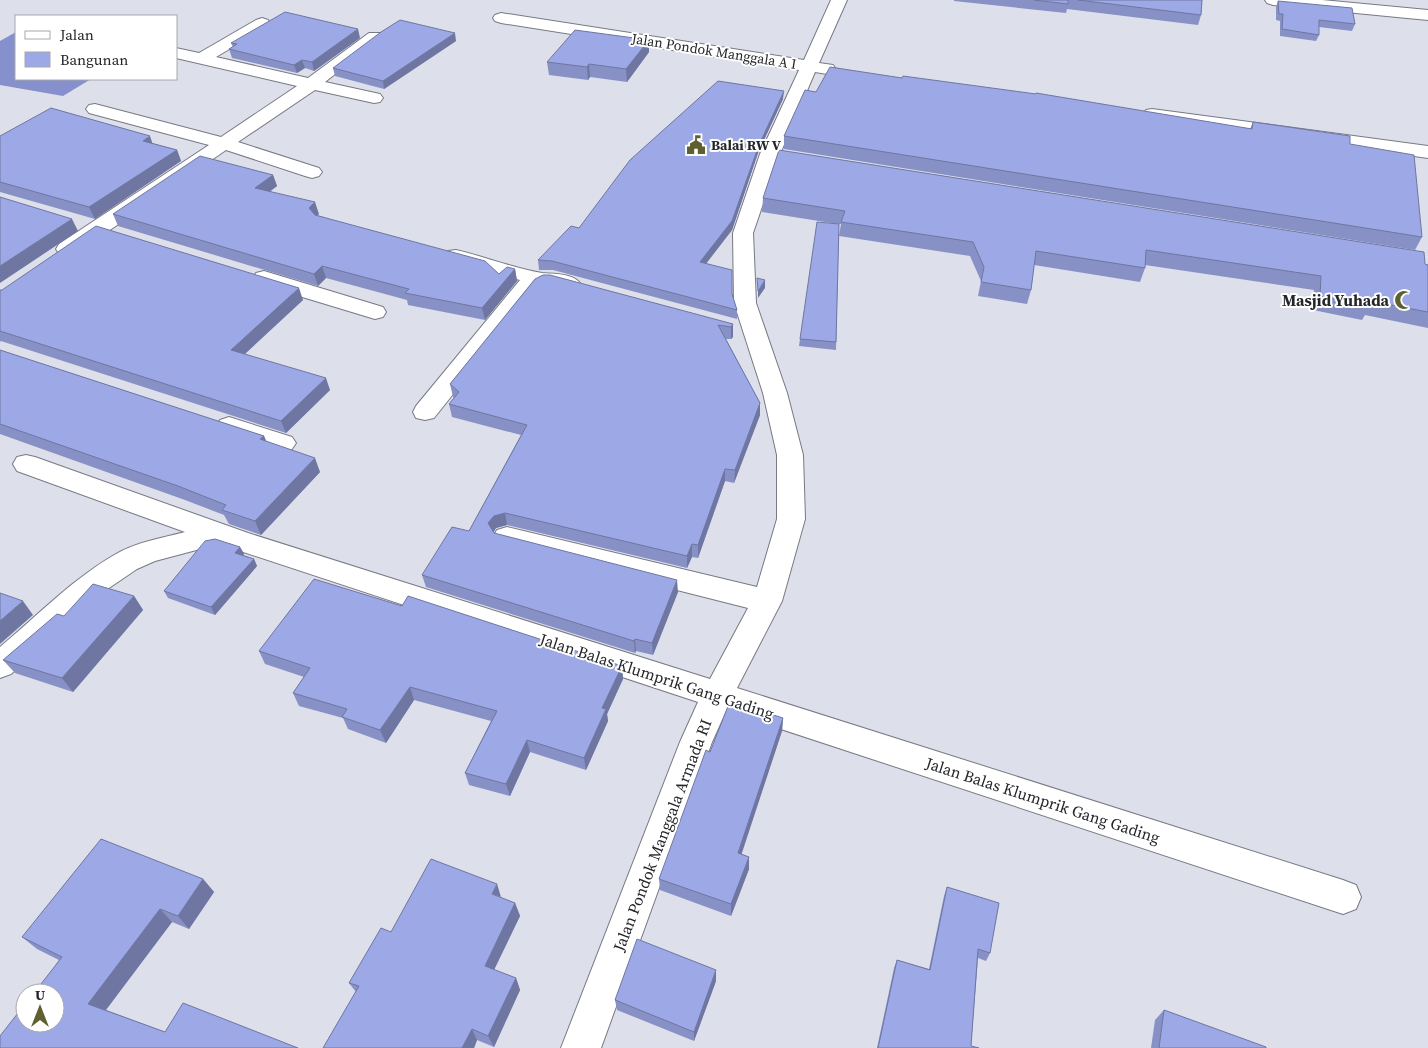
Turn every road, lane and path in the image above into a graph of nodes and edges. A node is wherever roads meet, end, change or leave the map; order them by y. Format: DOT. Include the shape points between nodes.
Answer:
graph roads {
  1 [pos="839,0"];
  2 [pos="1272,0"];
  3 [pos="1428,15"];
  4 [pos="500,18"];
  5 [pos="262,23"];
  6 [pos="375,36"];
  7 [pos="178,53"];
  8 [pos="201,59"];
  9 [pos="809,66"];
  10 [pos="848,72"];
  11 [pos="310,84"];
  12 [pos="374,98"];
  13 [pos="95,109"];
  14 [pos="1133,111"];
  15 [pos="223,143"];
  16 [pos="1428,152"];
  17 [pos="312,172"];
  18 [pos="71,219"];
  19 [pos="98,227"];
  20 [pos="127,236"];
  21 [pos="438,252"];
  22 [pos="49,261"];
  23 [pos="241,271"];
  24 [pos="540,279"];
  25 [pos="592,290"];
  26 [pos="375,312"];
  27 [pos="726,325"];
  28 [pos="755,333"];
  29 [pos="425,412"];
  30 [pos="207,418"];
  31 [pos="283,443"];
  32 [pos="26,464"];
  33 [pos="218,534"];
  34 [pos="507,537"];
  35 [pos="768,601"];
  36 [pos="0,665"];
  37 [pos="717,695"];
  38 [pos="1343,897"];
  39 [pos="581,1048"];
  1 -- 9 [label="street, Jalan Pondok Manggala Armada RI"];
  2 -- 3 [label="street"];
  4 -- 9 [label="street, Jalan Pondok Manggala A I"];
  5 -- 8 [label="street"];
  6 -- 11 [label="street"];
  7 -- 8 [label="street"];
  8 -- 11 [label="street"];
  9 -- 10 [label="street, Jalan Pondok Manggala A I"];
  9 -- 28 [label="street, Jalan Pondok Manggala Armada RI" via="779,155 743,233 745,303"];
  11 -- 12 [label="street"];
  11 -- 15 [label="street"];
  13 -- 15 [label="street"];
  14 -- 16 [label="street"];
  15 -- 17 [label="street"];
  15 -- 19 [label="street"];
  18 -- 19 [label="street"];
  19 -- 20 [label="street"];
  19 -- 22 [label="street"];
  21 -- 24 [label="street"];
  23 -- 26 [label="street"];
  24 -- 25 [label="street" via="553,279"];
  24 -- 29 [label="street" via="528,285"];
  27 -- 28 [label="street"];
  28 -- 35 [label="street, Jalan Pondok Manggala Armada RI" via="775,393 790,455 791,519"];
  30 -- 31 [label="street"];
  32 -- 33 [label="street, Jalan Balas Klumprik Gang Gading"];
  33 -- 36 [label="street" via="148,552 128,561 99,580"];
  33 -- 37 [label="street, Jalan Balas Klumprik Gang Gading"];
  34 -- 35 [label="street"];
  35 -- 37 [label="street, Jalan Pondok Manggala Armada RI"];
  37 -- 38 [label="street, Jalan Balas Klumprik Gang Gading"];
  37 -- 39 [label="street, Jalan Pondok Manggala Armada RI" via="696,742"];
}
